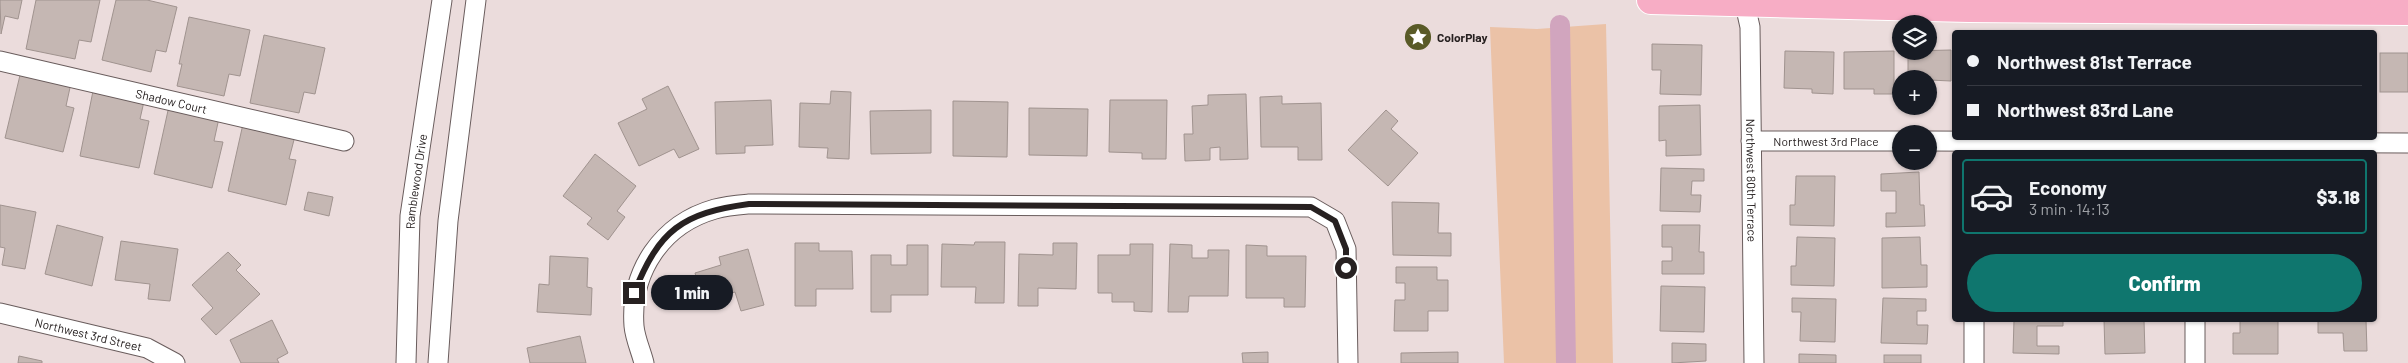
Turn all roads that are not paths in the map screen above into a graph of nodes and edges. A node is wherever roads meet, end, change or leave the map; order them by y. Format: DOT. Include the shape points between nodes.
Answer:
graph roads {
  1 [pos="442,0"];
  2 [pos="476,0"];
  3 [pos="1651,0"];
  4 [pos="1744,2"];
  5 [pos="2408,11"];
  6 [pos="0,61"];
  7 [pos="344,141"];
  8 [pos="1751,141"];
  9 [pos="1892,141"];
  10 [pos="1937,141"];
  11 [pos="2408,142"];
  12 [pos="1973,146"];
  13 [pos="2192,147"];
  14 [pos="0,313"];
  15 [pos="1974,322"];
  16 [pos="2194,322"];
  17 [pos="176,363"];
  18 [pos="406,363"];
  19 [pos="438,363"];
  20 [pos="644,363"];
  21 [pos="1348,363"];
  22 [pos="1754,363"];
  23 [pos="1974,363"];
  24 [pos="2195,363"];
  1 -- 18 [label="street, Ramblewood Drive" via="410,216"];
  2 -- 19 [label="street" via="448,221"];
  3 -- 4 [label="main road"];
  4 -- 5 [label="main road" via="1979,8"];
  4 -- 8 [label="street, Northwest 80th Terrace" via="1750,27"];
  6 -- 7 [label="street, Shadow Court"];
  8 -- 9 [label="street, Northwest 3rd Place"];
  8 -- 22 [label="street, Northwest 80th Terrace"];
  10 -- 12 [label="street"];
  11 -- 13 [label="street"];
  12 -- 13 [label="street"];
  14 -- 17 [label="street, Northwest 3rd Street" via="147,348"];
  15 -- 23 [label="street"];
  16 -- 24 [label="street"];
  20 -- 21 [label="street" via="634,327 634,293 661,241 683,222 715,209 749,204 1311,207 1335,221 1346,249"];
}
